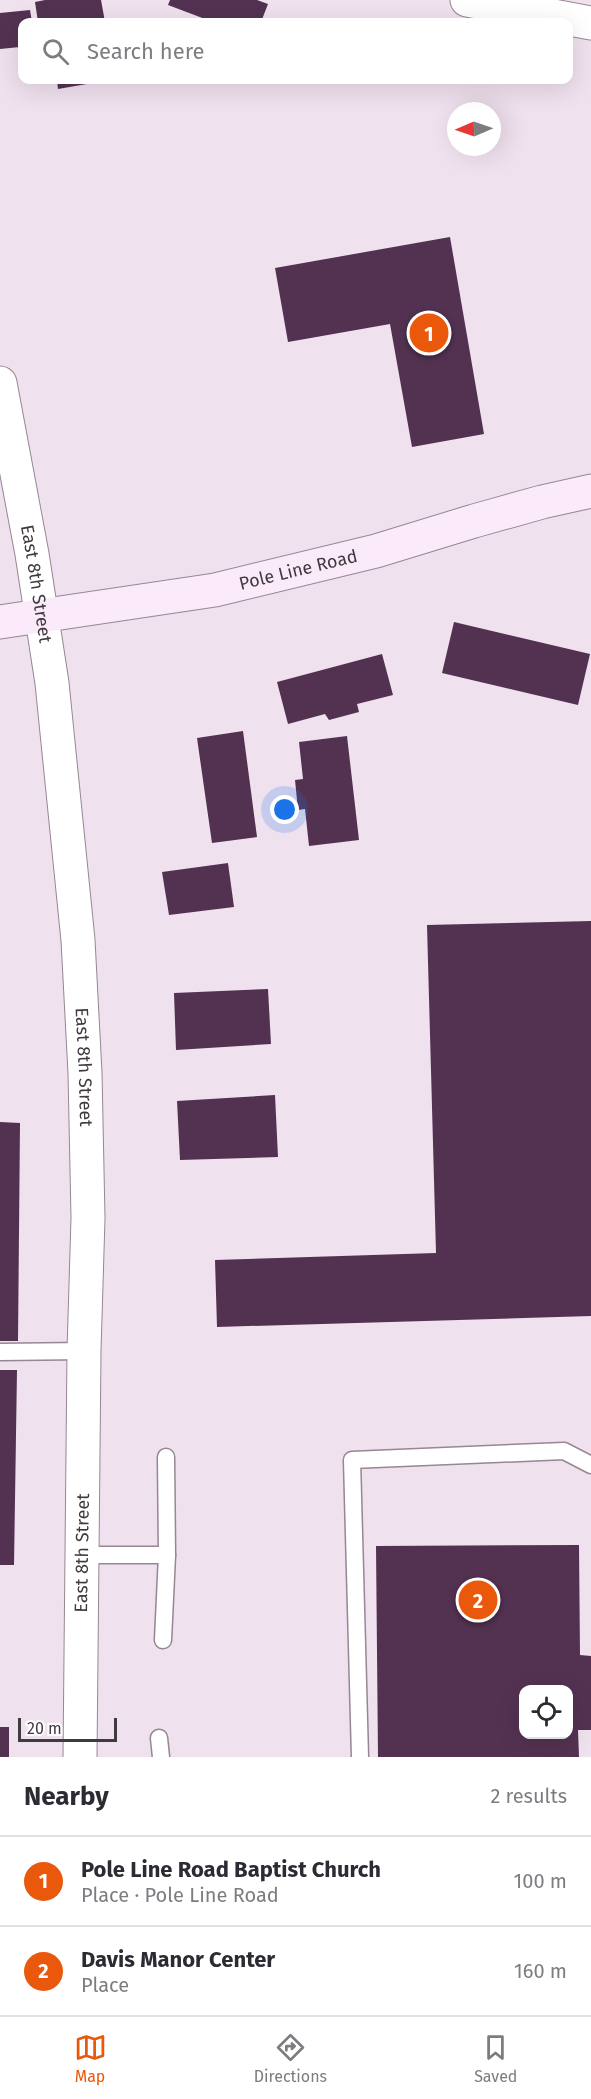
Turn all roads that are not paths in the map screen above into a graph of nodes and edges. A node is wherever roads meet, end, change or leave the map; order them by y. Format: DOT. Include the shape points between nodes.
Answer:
graph roads {
  1 [pos="466,0"];
  2 [pos="564,18"];
  3 [pos="573,20"];
  4 [pos="591,23"];
  5 [pos="0,384"];
  6 [pos="591,491"];
  7 [pos="42,616"];
  8 [pos="0,622"];
  9 [pos="84,1351"];
  10 [pos="0,1352"];
  11 [pos="166,1457"];
  12 [pos="591,1465"];
  13 [pos="82,1555"];
  14 [pos="167,1555"];
  15 [pos="163,1640"];
  16 [pos="159,1738"];
  17 [pos="80,1757"];
  18 [pos="160,1757"];
  19 [pos="360,1757"];
  1 -- 2 [label="street"];
  3 -- 4 [label="street"];
  5 -- 7 [label="street, East 8th Street"];
  6 -- 7 [label="main road, Pole Line Road" via="376,551 214,590"];
  7 -- 8 [label="main road, Pole Line Road"];
  7 -- 9 [label="street, East 8th Street" via="78,940 88,1207"];
  9 -- 10 [label="lane"];
  9 -- 13 [label="street, East 8th Street"];
  11 -- 14 [label="lane"];
  12 -- 19 [label="lane" via="564,1451 352,1460"];
  13 -- 14 [label="lane"];
  13 -- 17 [label="street, East 8th Street"];
  14 -- 15 [label="lane"];
  16 -- 18 [label="lane"];
}
